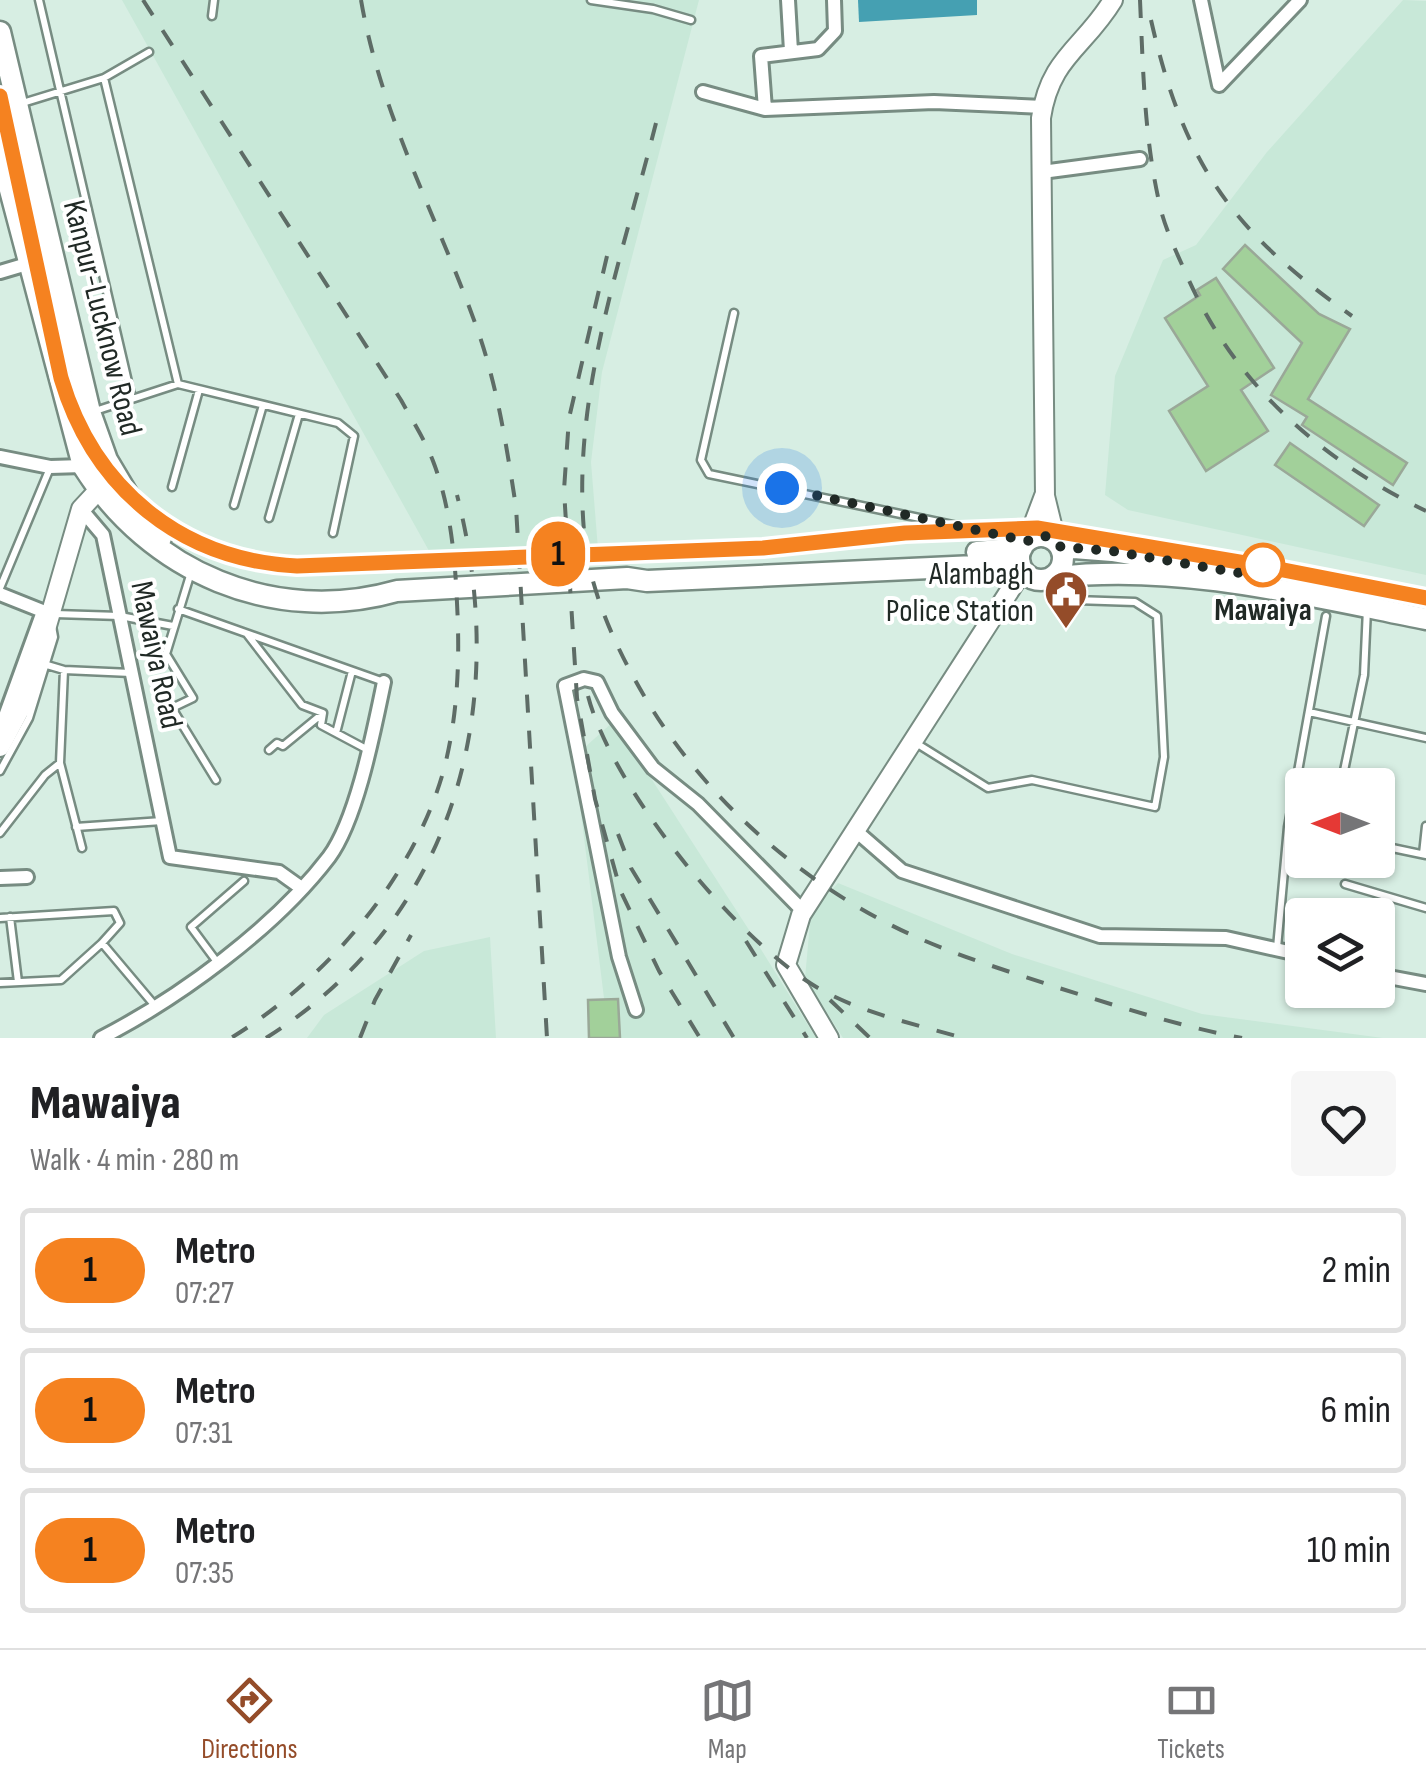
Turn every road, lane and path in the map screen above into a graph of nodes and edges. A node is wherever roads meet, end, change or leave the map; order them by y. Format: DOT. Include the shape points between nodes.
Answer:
graph roads {
  1 [pos="39,0"];
  2 [pos="214,0"];
  3 [pos="591,0"];
  4 [pos="788,0"];
  5 [pos="834,0"];
  6 [pos="1113,0"];
  7 [pos="1201,0"];
  8 [pos="1300,0"];
  9 [pos="212,16"];
  10 [pos="691,20"];
  11 [pos="0,32"];
  12 [pos="791,50"];
  13 [pos="149,52"];
  14 [pos="104,78"];
  15 [pos="60,90"];
  16 [pos="703,92"];
  17 [pos="9,106"];
  18 [pos="1043,108"];
  19 [pos="764,109"];
  20 [pos="0,152"];
  21 [pos="1140,159"];
  22 [pos="1042,172"];
  23 [pos="28,264"];
  24 [pos="0,272"];
  25 [pos="734,313"];
  26 [pos="178,384"];
  27 [pos="199,390"];
  28 [pos="132,398"];
  29 [pos="263,405"];
  30 [pos="90,412"];
  31 [pos="299,414"];
  32 [pos="0,457"];
  33 [pos="82,466"];
  34 [pos="50,467"];
  35 [pos="115,472"];
  36 [pos="172,487"];
  37 [pos="98,491"];
  38 [pos="1044,496"];
  39 [pos="234,505"];
  40 [pos="80,509"];
  41 [pos="269,518"];
  42 [pos="333,533"];
  43 [pos="1058,544"];
  44 [pos="1030,563"];
  45 [pos="193,568"];
  46 [pos="0,591"];
  47 [pos="397,591"];
  48 [pos="1367,607"];
  49 [pos="1426,607"];
  50 [pos="178,609"];
  51 [pos="47,612"];
  52 [pos="120,616"];
  53 [pos="1326,616"];
  54 [pos="1426,619"];
  55 [pos="173,626"];
  56 [pos="246,633"];
  57 [pos="46,665"];
  58 [pos="64,670"];
  59 [pos="352,671"];
  60 [pos="132,673"];
  61 [pos="384,682"];
  62 [pos="1309,712"];
  63 [pos="322,713"];
  64 [pos="1352,722"];
  65 [pos="0,730"];
  66 [pos="336,733"];
  67 [pos="1426,738"];
  68 [pos="914,742"];
  69 [pos="0,747"];
  70 [pos="269,750"];
  71 [pos="369,750"];
  72 [pos="60,763"];
  73 [pos="1299,768"];
  74 [pos="1344,768"];
  75 [pos="0,771"];
  76 [pos="216,780"];
  77 [pos="162,821"];
  78 [pos="1426,826"];
  79 [pos="76,827"];
  80 [pos="856,830"];
  81 [pos="0,833"];
  82 [pos="82,848"];
  83 [pos="1395,849"];
  84 [pos="1424,855"];
  85 [pos="1285,860"];
  86 [pos="27,876"];
  87 [pos="0,878"];
  88 [pos="244,881"];
  89 [pos="1345,884"];
  90 [pos="300,887"];
  91 [pos="1426,908"];
  92 [pos="803,912"];
  93 [pos="10,917"];
  94 [pos="0,918"];
  95 [pos="102,943"];
  96 [pos="1277,948"];
  97 [pos="1285,950"];
  98 [pos="218,963"];
  99 [pos="1395,978"];
  100 [pos="18,982"];
  101 [pos="0,983"];
  102 [pos="1426,984"];
  103 [pos="156,1008"];
  104 [pos="636,1010"];
  105 [pos="102,1038"];
  106 [pos="829,1038"];
  1 -- 15 [label="lane"];
  2 -- 9 [label="lane"];
  3 -- 10 [label="lane"];
  4 -- 12 [label="street"];
  5 -- 12 [label="street" via="835,31 818,48"];
  6 -- 18 [label="street" via="1056,68"];
  7 -- 8 [label="street" via="1219,85"];
  11 -- 17 [label="main road, Kanpur-Lucknow Road"];
  12 -- 19 [label="street" via="762,56"];
  13 -- 14 [label="lane"];
  14 -- 15 [label="lane"];
  14 -- 26 [label="lane"];
  15 -- 17 [label="lane"];
  15 -- 28 [label="lane"];
  16 -- 19 [label="street"];
  17 -- 30 [label="main road, Kanpur-Lucknow Road"];
  18 -- 19 [label="street" via="934,102"];
  18 -- 22 [label="street"];
  20 -- 23 [label="main road, Kanpur-Lucknow Road"];
  21 -- 22 [label="street"];
  22 -- 38 [label="street"];
  23 -- 24 [label="street"];
  23 -- 33 [label="main road, Kanpur-Lucknow Road"];
  25 -- 44 [label="lane" via="701,460 710,474 999,532"];
  26 -- 27 [label="lane"];
  26 -- 28 [label="lane"];
  27 -- 29 [label="lane"];
  27 -- 36 [label="lane"];
  28 -- 30 [label="lane"];
  29 -- 31 [label="lane"];
  29 -- 39 [label="lane"];
  30 -- 35 [label="main road, Kanpur-Lucknow Road"];
  31 -- 41 [label="lane"];
  31 -- 42 [label="lane" via="338,424 354,436"];
  32 -- 34 [label="street"];
  33 -- 34 [label="street"];
  33 -- 37 [label="main road, Kanpur-Lucknow Road"];
  34 -- 46 [label="lane"];
  35 -- 37 [label="street"];
  35 -- 47 [label="main road, Kanpur-Lucknow Road" via="150,532 245,579 277,588"];
  37 -- 40 [label="street"];
  37 -- 45 [label="main road, Kanpur-Lucknow Road" via="136,533"];
  38 -- 43 [label="street"];
  38 -- 44 [label="street"];
  40 -- 51 [label="street"];
  40 -- 52 [label="street, Mawaiya Road" via="103,535"];
  43 -- 44 [label="main road" via="1045,536"];
  43 -- 44 [label="main road" via="1063,563"];
  43 -- 49 [label="main road"];
  44 -- 47 [label="main road, Kanpur-Lucknow Road" via="649,570 627,578"];
  44 -- 48 [label="main road"];
  44 -- 68 [label="street"];
  44 -- 68 [label="lane" via="1075,600 1134,602 1157,616 1164,757 1155,807 1032,780 988,788"];
  45 -- 47 [label="main road, Kanpur-Lucknow Road" via="271,598"];
  45 -- 50 [label="lane"];
  46 -- 51 [label="street"];
  48 -- 54 [label="main road"];
  48 -- 64 [label="lane" via="1364,675"];
  50 -- 55 [label="lane"];
  50 -- 56 [label="lane"];
  51 -- 52 [label="lane"];
  51 -- 57 [label="lane" via="54,637"];
  51 -- 65 [label="street"];
  51 -- 69 [label="street" via="26,698"];
  52 -- 55 [label="lane"];
  52 -- 60 [label="street, Mawaiya Road"];
  53 -- 62 [label="lane"];
  55 -- 76 [label="lane" via="166,654 193,698 172,708"];
  56 -- 59 [label="lane"];
  56 -- 63 [label="lane" via="302,704"];
  57 -- 58 [label="lane"];
  57 -- 75 [label="lane" via="30,718"];
  58 -- 60 [label="lane"];
  58 -- 72 [label="lane"];
  59 -- 61 [label="lane"];
  59 -- 66 [label="lane"];
  60 -- 77 [label="street, Mawaiya Road"];
  61 -- 71 [label="street"];
  62 -- 64 [label="lane"];
  62 -- 73 [label="lane"];
  63 -- 66 [label="lane" via="321,726"];
  63 -- 70 [label="lane" via="284,746"];
  64 -- 67 [label="lane"];
  64 -- 74 [label="lane"];
  66 -- 71 [label="lane"];
  68 -- 80 [label="street"];
  71 -- 90 [label="street" via="330,856"];
  72 -- 79 [label="lane"];
  72 -- 81 [label="lane"];
  77 -- 79 [label="lane"];
  77 -- 90 [label="street, Mawaiya Road" via="170,858 279,872"];
  78 -- 84 [label="lane"];
  79 -- 82 [label="lane"];
  80 -- 92 [label="street"];
  80 -- 96 [label="street" via="902,871 1100,936 1226,938"];
  83 -- 84 [label="lane"];
  85 -- 96 [label="lane"];
  86 -- 87 [label="street"];
  88 -- 98 [label="lane" via="191,927"];
  89 -- 91 [label="lane"];
  90 -- 98 [label="street"];
  92 -- 104 [label="street" via="698,804 653,768 596,682 565,686 619,957"];
  92 -- 106 [label="street" via="786,965"];
  93 -- 94 [label="lane"];
  93 -- 95 [label="lane" via="114,910 120,923"];
  93 -- 100 [label="lane"];
  95 -- 100 [label="lane" via="60,980"];
  95 -- 103 [label="lane"];
  96 -- 97 [label="street"];
  98 -- 103 [label="street"];
  99 -- 102 [label="street"];
  100 -- 101 [label="lane"];
  103 -- 105 [label="street"];
}
